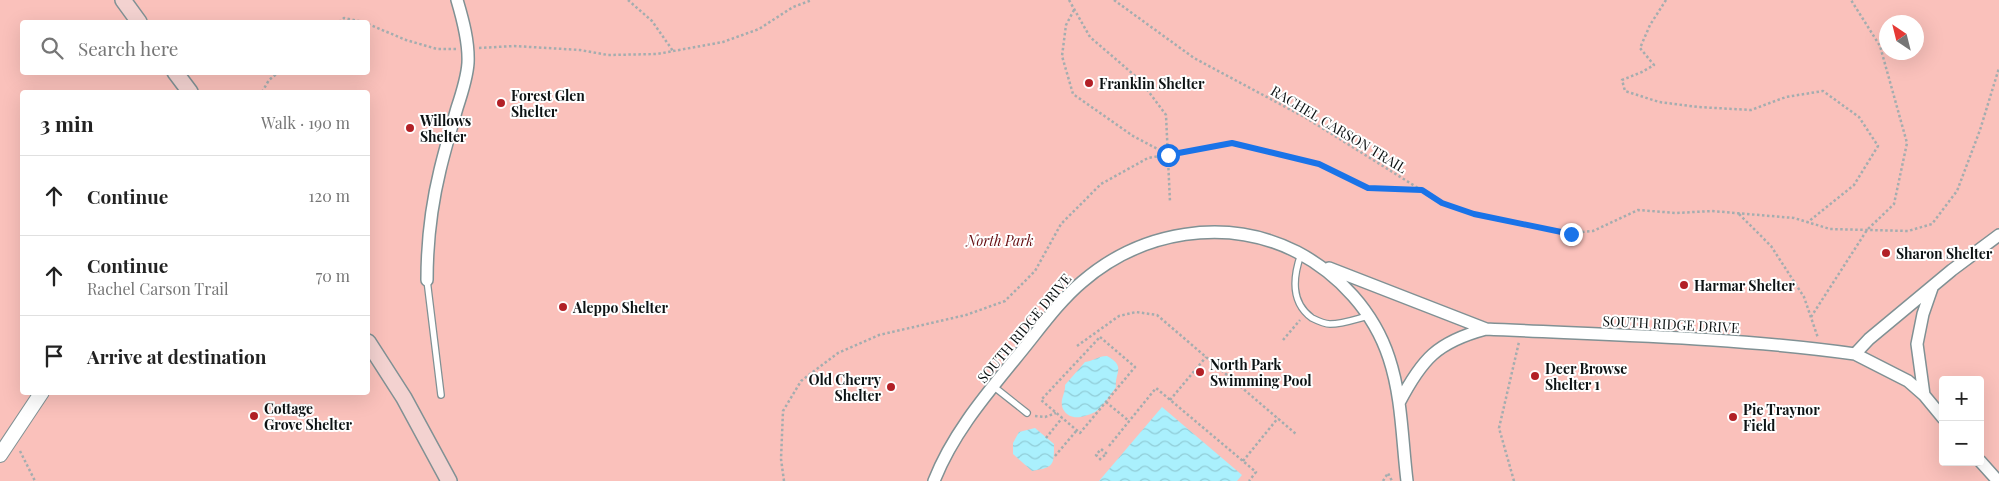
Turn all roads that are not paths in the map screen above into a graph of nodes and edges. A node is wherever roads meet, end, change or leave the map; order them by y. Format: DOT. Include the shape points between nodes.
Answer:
graph roads {
  1 [pos="123,0"];
  2 [pos="457,0"];
  3 [pos="138,20"];
  4 [pos="177,75"];
  5 [pos="188,90"];
  6 [pos="1999,236"];
  7 [pos="1301,254"];
  8 [pos="1317,264"];
  9 [pos="427,280"];
  10 [pos="1933,287"];
  11 [pos="1368,316"];
  12 [pos="1486,329"];
  13 [pos="370,345"];
  14 [pos="1854,354"];
  15 [pos="993,386"];
  16 [pos="442,394"];
  17 [pos="40,395"];
  18 [pos="1924,395"];
  19 [pos="1399,403"];
  20 [pos="1027,413"];
  21 [pos="1939,413"];
  22 [pos="0,455"];
  23 [pos="1984,465"];
  24 [pos="448,481"];
  25 [pos="934,481"];
  26 [pos="1407,481"];
  27 [pos="1998,481"];
  1 -- 3 [label="main road"];
  2 -- 9 [label="street" via="468,48 468,65 431,216"];
  4 -- 5 [label="main road"];
  6 -- 10 [label="street"];
  7 -- 8 [label="street, SOUTH RIDGE DRIVE"];
  7 -- 11 [label="lane" via="1296,269 1295,291 1306,313 1331,324"];
  7 -- 15 [label="street, SOUTH RIDGE DRIVE" via="1250,236 1203,231 1143,244 1102,265 1080,283"];
  8 -- 11 [label="street, SOUTH RIDGE DRIVE" via="1336,278"];
  8 -- 12 [label="street, SOUTH RIDGE DRIVE"];
  9 -- 16 [label="lane"];
  10 -- 14 [label="street"];
  10 -- 18 [label="street" via="1917,344"];
  11 -- 19 [label="street, SOUTH RIDGE DRIVE" via="1389,357"];
  12 -- 14 [label="street, SOUTH RIDGE DRIVE" via="1693,339"];
  12 -- 19 [label="street, SOUTH RIDGE DRIVE" via="1463,335 1434,352 1422,364"];
  13 -- 24 [label="main road" via="404,398"];
  14 -- 18 [label="street, SOUTH RIDGE DRIVE" via="1908,381"];
  15 -- 20 [label="lane"];
  15 -- 25 [label="street, SOUTH RIDGE DRIVE" via="965,422"];
  17 -- 22 [label="street"];
  18 -- 21 [label="street, SOUTH RIDGE DRIVE"];
  19 -- 26 [label="street, SOUTH RIDGE DRIVE"];
  23 -- 27 [label="street"];
}
